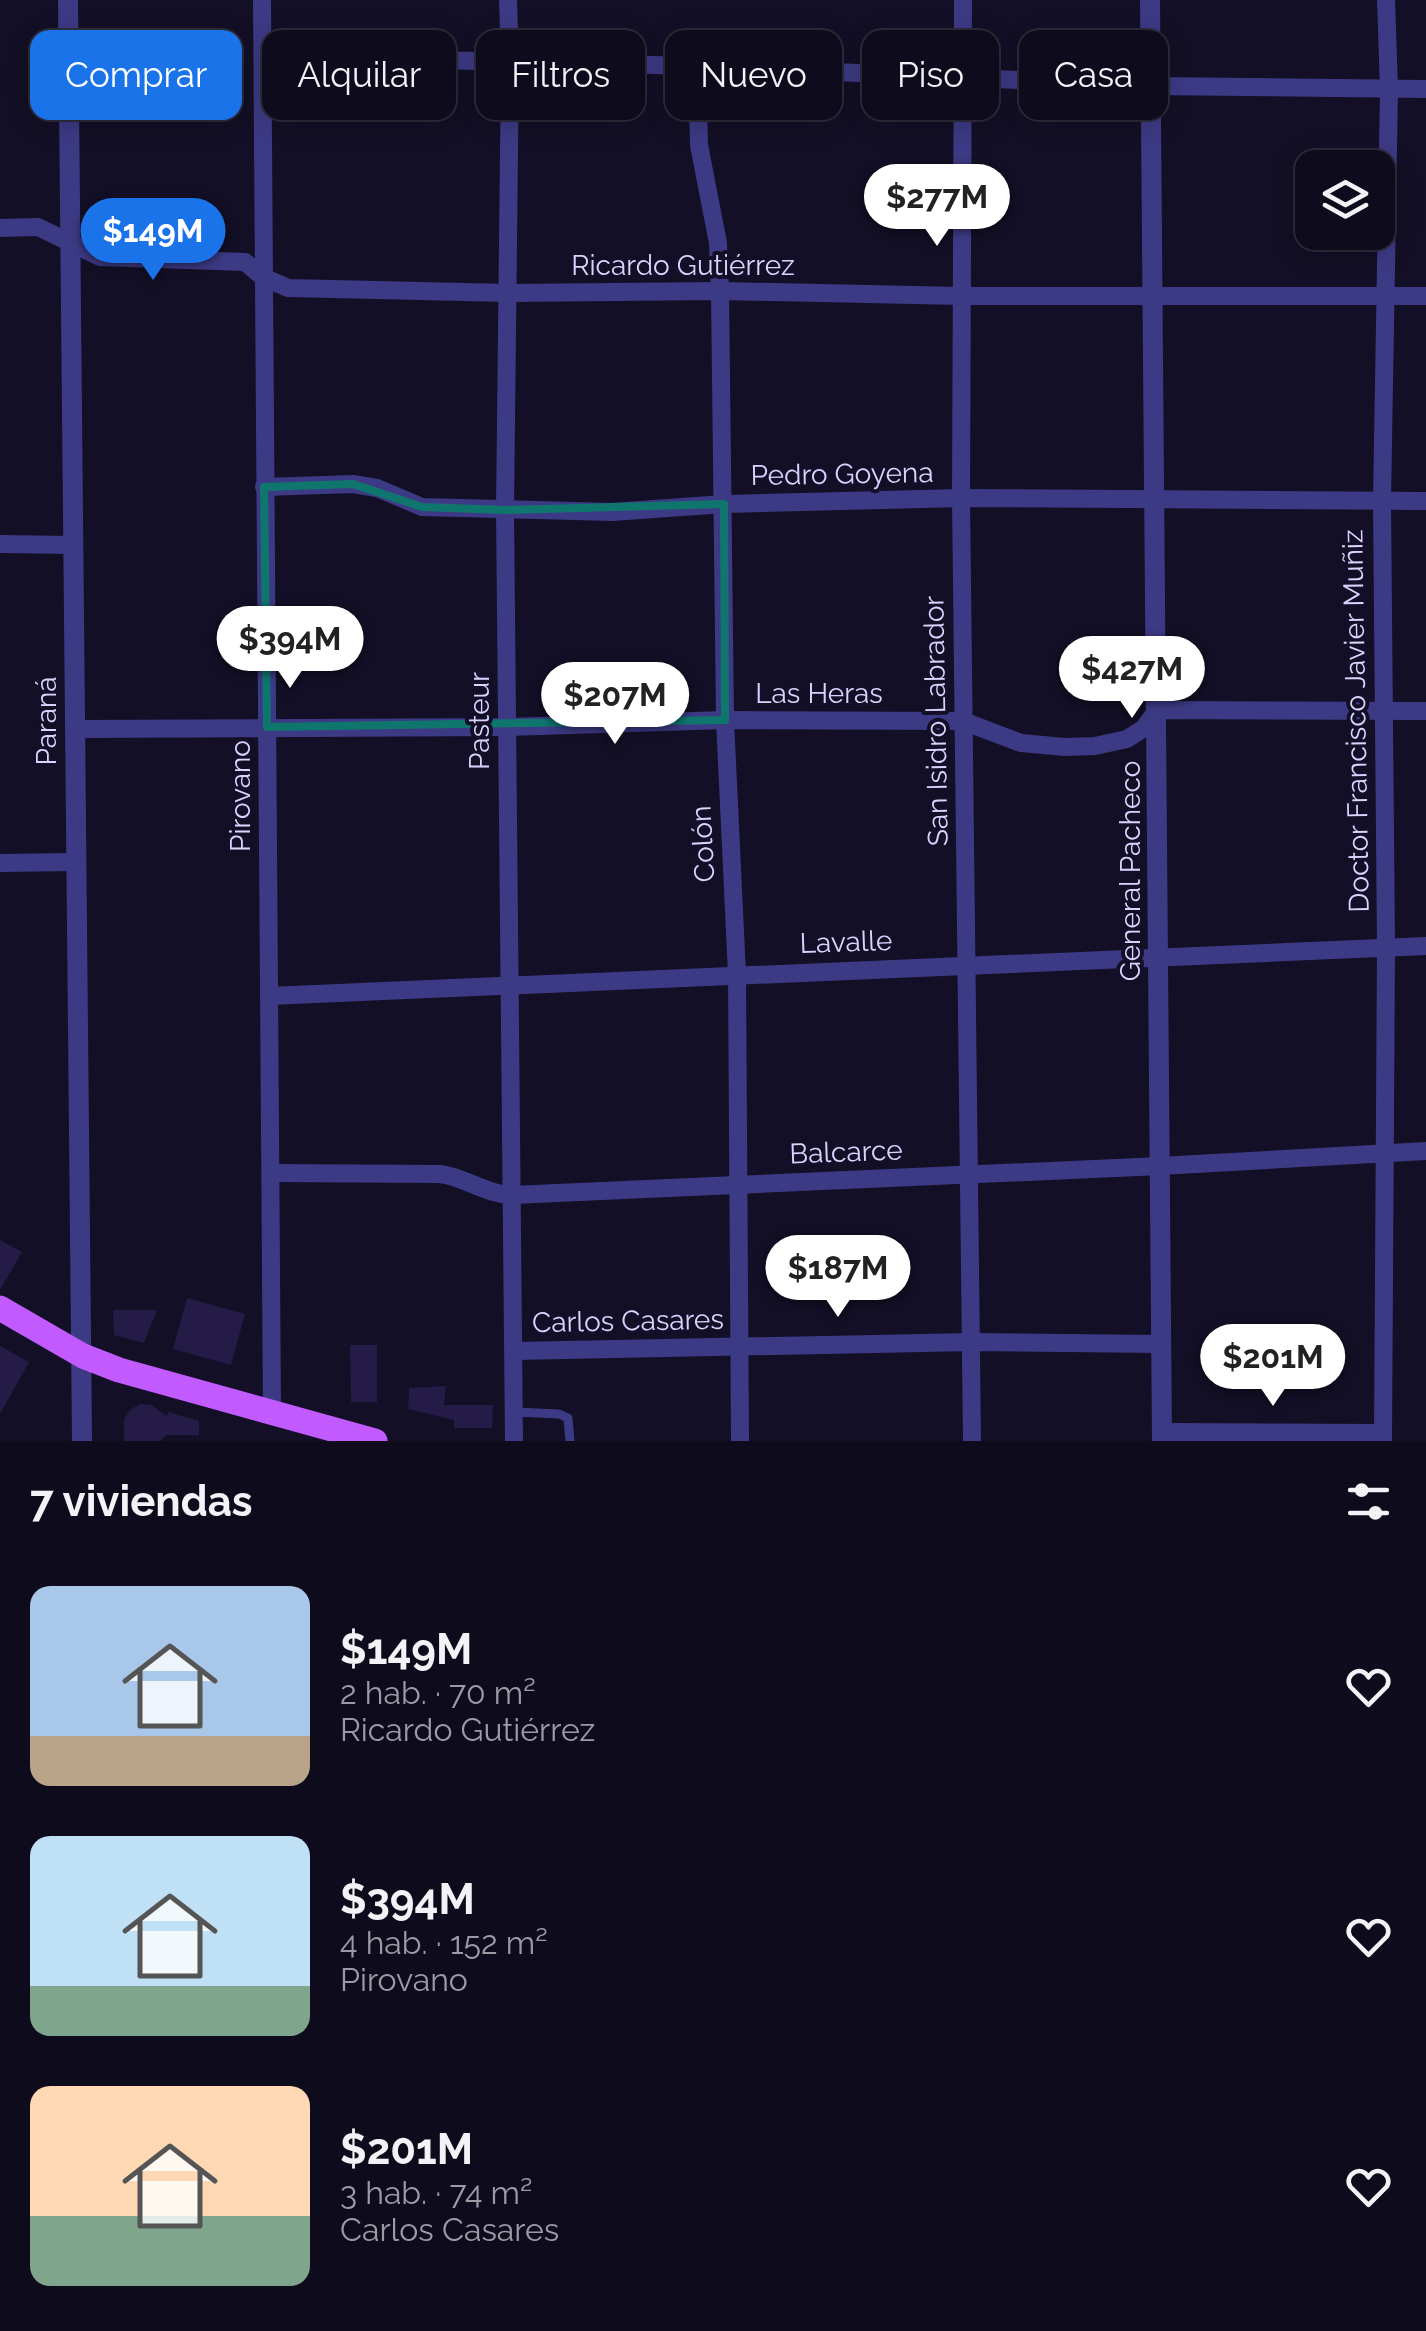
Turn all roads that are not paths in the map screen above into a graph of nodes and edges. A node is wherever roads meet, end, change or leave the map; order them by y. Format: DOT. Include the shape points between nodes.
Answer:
graph roads {
  1 [pos="68,0"];
  2 [pos="262,0"];
  3 [pos="508,0"];
  4 [pos="964,0"];
  5 [pos="1150,0"];
  6 [pos="1386,0"];
  7 [pos="262,30"];
  8 [pos="509,30"];
  9 [pos="963,30"];
  10 [pos="1151,30"];
  11 [pos="1168,86"];
  12 [pos="1389,89"];
  13 [pos="1426,89"];
  14 [pos="262,120"];
  15 [pos="510,120"];
  16 [pos="699,120"];
  17 [pos="962,120"];
  18 [pos="1152,120"];
  19 [pos="0,228"];
  20 [pos="72,246"];
  21 [pos="263,277"];
  22 [pos="720,291"];
  23 [pos="508,293"];
  24 [pos="1153,294"];
  25 [pos="1385,295"];
  26 [pos="961,296"];
  27 [pos="1426,296"];
  28 [pos="264,487"];
  29 [pos="961,498"];
  30 [pos="1382,501"];
  31 [pos="1155,502"];
  32 [pos="1426,502"];
  33 [pos="724,504"];
  34 [pos="505,510"];
  35 [pos="0,544"];
  36 [pos="73,545"];
  37 [pos="1157,710"];
  38 [pos="1382,710"];
  39 [pos="1426,711"];
  40 [pos="725,720"];
  41 [pos="963,721"];
  42 [pos="267,727"];
  43 [pos="506,727"];
  44 [pos="74,728"];
  45 [pos="75,862"];
  46 [pos="0,863"];
  47 [pos="1426,946"];
  48 [pos="1386,948"];
  49 [pos="1158,957"];
  50 [pos="967,965"];
  51 [pos="737,974"];
  52 [pos="508,986"];
  53 [pos="269,996"];
  54 [pos="1426,1151"];
  55 [pos="1382,1152"];
  56 [pos="1160,1166"];
  57 [pos="271,1173"];
  58 [pos="970,1175"];
  59 [pos="740,1183"];
  60 [pos="512,1196"];
  61 [pos="0,1308"];
  62 [pos="972,1342"];
  63 [pos="1162,1344"];
  64 [pos="740,1346"];
  65 [pos="514,1350"];
  66 [pos="83,1356"];
  67 [pos="272,1412"];
  68 [pos="514,1412"];
  69 [pos="341,1436"];
  70 [pos="1162,1436"];
  71 [pos="1383,1437"];
  72 [pos="82,1441"];
  73 [pos="375,1441"];
  74 [pos="514,1441"];
  75 [pos="570,1441"];
  76 [pos="740,1441"];
  77 [pos="972,1441"];
  1 -- 20 [label="street, Paraná"];
  2 -- 7 [label="street, Pirovano"];
  3 -- 8 [label="street, Pasteur"];
  4 -- 9 [label="street, San Isidro Labrador"];
  5 -- 10 [label="street, General Pacheco"];
  6 -- 12 [label="street, Doctor Francisco Javier Muñiz"];
  11 -- 12 [label="street"];
  12 -- 13 [label="street"];
  12 -- 25 [label="street, Doctor Francisco Javier Muñiz"];
  14 -- 21 [label="street, Pirovano"];
  15 -- 23 [label="street, Pasteur"];
  16 -- 22 [label="street, Colón"];
  17 -- 26 [label="street, San Isidro Labrador"];
  18 -- 24 [label="street, General Pacheco"];
  19 -- 20 [label="street, Ricardo Gutiérrez" via="38,227"];
  20 -- 21 [label="street, Ricardo Gutiérrez" via="100,257 246,262"];
  20 -- 36 [label="street, Paraná"];
  21 -- 23 [label="street, Ricardo Gutiérrez" via="288,288"];
  21 -- 28 [label="street, Pirovano"];
  22 -- 23 [label="street, Ricardo Gutiérrez"];
  22 -- 26 [label="street, Ricardo Gutiérrez"];
  22 -- 33 [label="street, Colón"];
  23 -- 34 [label="street, Pasteur"];
  24 -- 25 [label="street, Ricardo Gutiérrez"];
  24 -- 26 [label="street, Ricardo Gutiérrez"];
  24 -- 31 [label="street, General Pacheco"];
  25 -- 27 [label="street, Ricardo Gutiérrez"];
  25 -- 30 [label="street, Doctor Francisco Javier Muñiz"];
  26 -- 29 [label="street, San Isidro Labrador"];
  28 -- 34 [label="street, Pedro Goyena" via="353,484 422,507"];
  28 -- 42 [label="street, Pirovano"];
  29 -- 31 [label="street, Pedro Goyena"];
  29 -- 33 [label="street, Pedro Goyena"];
  29 -- 41 [label="street, San Isidro Labrador"];
  30 -- 31 [label="street, Pedro Goyena"];
  30 -- 32 [label="street, Pedro Goyena"];
  30 -- 38 [label="street, Doctor Francisco Javier Muñiz"];
  31 -- 37 [label="street, General Pacheco"];
  33 -- 34 [label="street, Pedro Goyena"];
  33 -- 40 [label="street, Colón"];
  34 -- 43 [label="street, Pasteur"];
  35 -- 36 [label="street"];
  36 -- 44 [label="street, Paraná"];
  37 -- 38 [label="street"];
  37 -- 41 [label="street, Las Heras" via="1138,733 1096,746 1021,744"];
  37 -- 49 [label="street, General Pacheco"];
  38 -- 39 [label="street"];
  38 -- 48 [label="street, Doctor Francisco Javier Muñiz"];
  40 -- 41 [label="street, Las Heras"];
  40 -- 43 [label="street, Las Heras"];
  40 -- 51 [label="street, Colón"];
  41 -- 50 [label="street, San Isidro Labrador"];
  42 -- 43 [label="street, Las Heras"];
  42 -- 44 [label="street, Las Heras"];
  42 -- 53 [label="street, Pirovano"];
  43 -- 52 [label="street, Pasteur"];
  44 -- 45 [label="street, Paraná"];
  45 -- 46 [label="street"];
  45 -- 66 [label="street, Paraná"];
  47 -- 48 [label="street, Lavalle"];
  48 -- 49 [label="street, Lavalle"];
  48 -- 55 [label="street, Doctor Francisco Javier Muñiz"];
  49 -- 50 [label="street, Lavalle"];
  49 -- 56 [label="street, General Pacheco"];
  50 -- 51 [label="street, Lavalle"];
  50 -- 58 [label="street, San Isidro Labrador"];
  51 -- 52 [label="street, Lavalle"];
  51 -- 59 [label="street, Colón"];
  52 -- 53 [label="street, Lavalle"];
  52 -- 60 [label="street, Pasteur"];
  53 -- 57 [label="street, Pirovano"];
  54 -- 55 [label="street, Balcarce"];
  55 -- 56 [label="street, Balcarce"];
  55 -- 71 [label="street, Doctor Francisco Javier Muñiz"];
  56 -- 58 [label="street, Balcarce"];
  56 -- 63 [label="street, General Pacheco"];
  57 -- 60 [label="street, Balcarce" via="440,1174"];
  57 -- 67 [label="street, Pirovano"];
  58 -- 59 [label="street, Balcarce"];
  58 -- 62 [label="street, San Isidro Labrador"];
  59 -- 60 [label="street, Balcarce"];
  59 -- 64 [label="street, Colón"];
  60 -- 65 [label="street, Pasteur"];
  61 -- 66 [label="main road"];
  62 -- 63 [label="street, Carlos Casares"];
  62 -- 64 [label="street, Carlos Casares"];
  62 -- 77 [label="street, San Isidro Labrador"];
  63 -- 70 [label="street, General Pacheco"];
  64 -- 65 [label="street, Carlos Casares"];
  64 -- 76 [label="street, Colón"];
  65 -- 68 [label="street, Pasteur"];
  66 -- 67 [label="main road"];
  66 -- 72 [label="street, Paraná"];
  67 -- 69 [label="main road"];
  68 -- 74 [label="street, Pasteur"];
  68 -- 75 [label="lane" via="568,1418"];
  69 -- 73 [label="main road"];
  70 -- 71 [label="street"];
}
